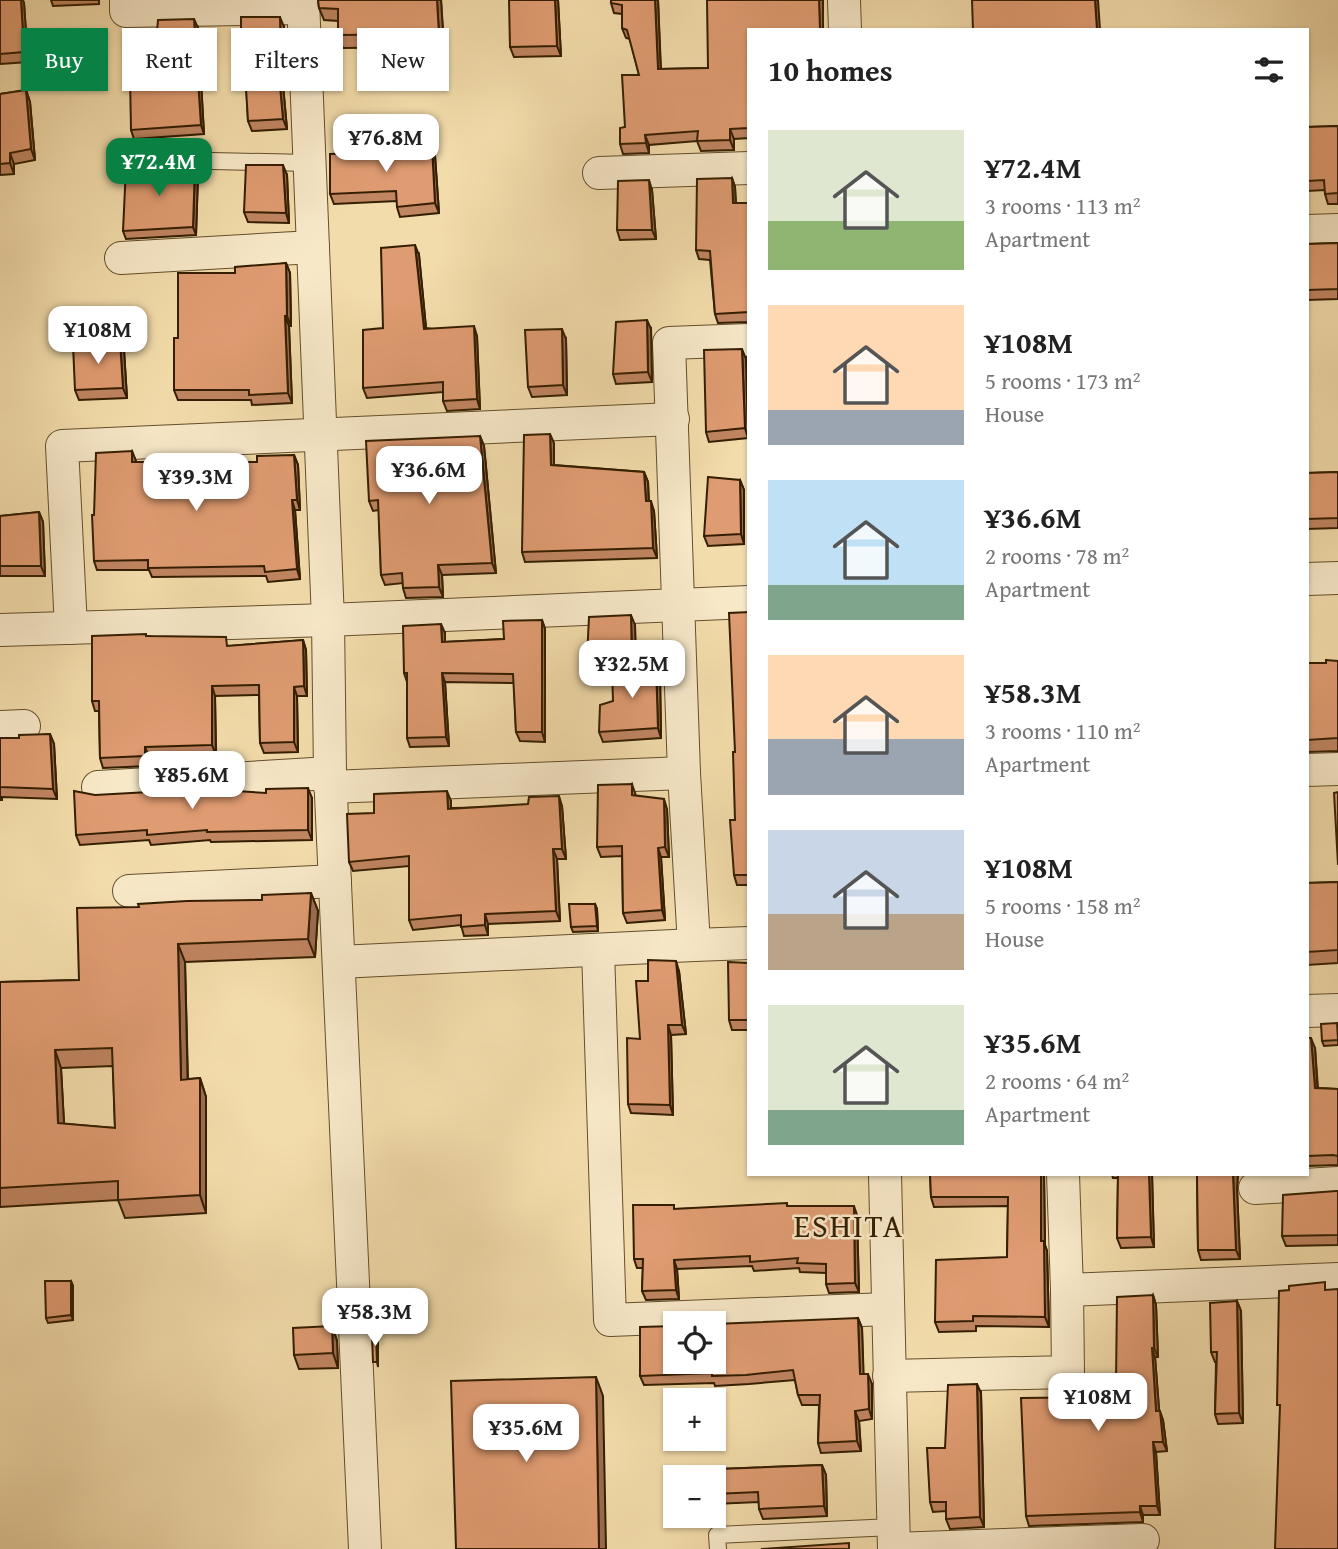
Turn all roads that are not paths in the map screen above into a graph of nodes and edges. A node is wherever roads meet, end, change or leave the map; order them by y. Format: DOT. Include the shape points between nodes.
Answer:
graph roads {
  1 [pos="126,0"];
  2 [pos="844,0"];
  3 [pos="303,4"];
  4 [pos="845,28"];
  5 [pos="167,160"];
  6 [pos="309,163"];
  7 [pos="747,168"];
  8 [pos="598,173"];
  9 [pos="1338,230"];
  10 [pos="1309,231"];
  11 [pos="313,247"];
  12 [pos="121,258"];
  13 [pos="747,340"];
  14 [pos="673,419"];
  15 [pos="320,433"];
  16 [pos="1338,578"];
  17 [pos="1309,579"];
  18 [pos="747,602"];
  19 [pos="678,605"];
  20 [pos="328,620"];
  21 [pos="71,628"];
  22 [pos="0,630"];
  23 [pos="1338,769"];
  24 [pos="1309,770"];
  25 [pos="684,773"];
  26 [pos="330,780"];
  27 [pos="98,788"];
  28 [pos="335,881"];
  29 [pos="129,891"];
  30 [pos="747,943"];
  31 [pos="694,945"];
  32 [pos="598,950"];
  33 [pos="339,962"];
  34 [pos="1338,1010"];
  35 [pos="1309,1011"];
  36 [pos="885,1176"];
  37 [pos="1063,1176"];
  38 [pos="1338,1184"];
  39 [pos="1255,1188"];
  40 [pos="1338,1279"];
  41 [pos="1067,1290"];
  42 [pos="887,1309"];
  43 [pos="889,1376"];
  44 [pos="893,1527"];
  45 [pos="1143,1540"];
  46 [pos="365,1549"];
  47 [pos="718,1549"];
  1 -- 3 [label="street" via="126,11"];
  2 -- 4 [label="street"];
  3 -- 6 [label="street"];
  5 -- 6 [label="lane"];
  6 -- 11 [label="street"];
  7 -- 8 [label="street"];
  9 -- 10 [label="street"];
  11 -- 12 [label="street"];
  11 -- 15 [label="street"];
  13 -- 14 [label="street" via="669,343"];
  14 -- 15 [label="street"];
  14 -- 19 [label="street"];
  15 -- 20 [label="street"];
  15 -- 21 [label="street" via="62,446"];
  16 -- 17 [label="street"];
  18 -- 19 [label="street"];
  19 -- 20 [label="street"];
  19 -- 25 [label="street"];
  20 -- 21 [label="street"];
  20 -- 26 [label="street"];
  21 -- 22 [label="street"];
  23 -- 24 [label="street"];
  25 -- 26 [label="street"];
  25 -- 31 [label="street"];
  26 -- 27 [label="street"];
  26 -- 28 [label="street"];
  28 -- 29 [label="street"];
  28 -- 33 [label="street"];
  30 -- 31 [label="street"];
  31 -- 32 [label="street"];
  32 -- 33 [label="street"];
  32 -- 42 [label="street" via="610,1320"];
  33 -- 46 [label="street"];
  34 -- 35 [label="street"];
  36 -- 42 [label="street"];
  37 -- 41 [label="street"];
  38 -- 39 [label="street"];
  40 -- 41 [label="street"];
  41 -- 43 [label="street" via="1068,1372"];
  42 -- 43 [label="street"];
  43 -- 44 [label="street"];
  44 -- 45 [label="street" via="894,1549"];
  44 -- 47 [label="lane" via="717,1535"];
}
